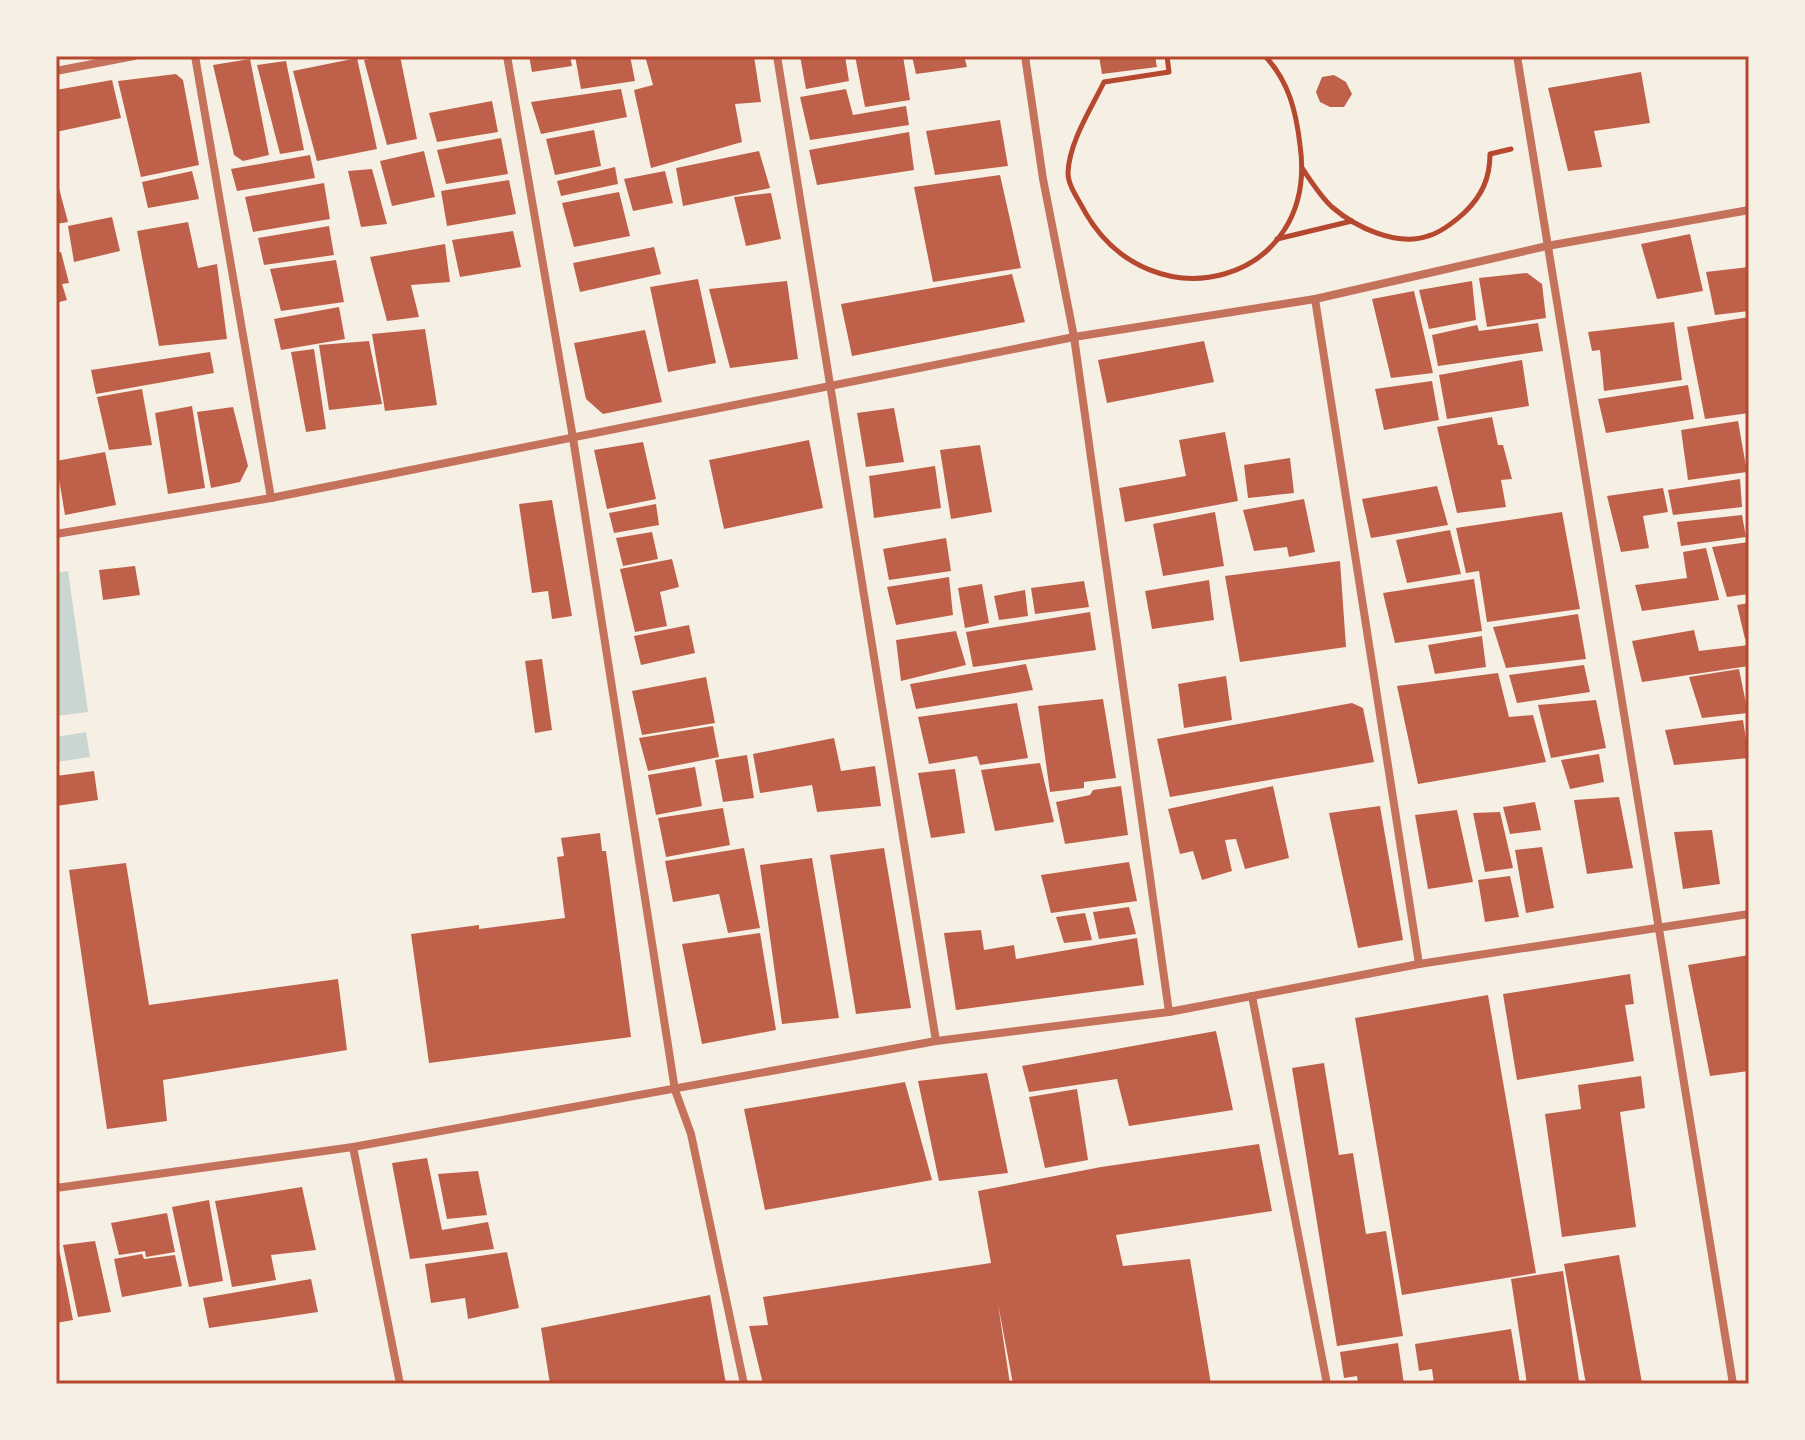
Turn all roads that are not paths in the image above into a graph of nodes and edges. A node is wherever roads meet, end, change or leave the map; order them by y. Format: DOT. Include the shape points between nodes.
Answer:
graph roads {
  1 [pos="134,56"];
  2 [pos="195,56"];
  3 [pos="507,56"];
  4 [pos="777,56"];
  5 [pos="1025,56"];
  6 [pos="1517,56"];
  7 [pos="56,71"];
  8 [pos="1749,210"];
  9 [pos="1547,246"];
  10 [pos="1315,299"];
  11 [pos="1074,337"];
  12 [pos="831,384"];
  13 [pos="573,438"];
  14 [pos="271,498"];
  15 [pos="56,534"];
  16 [pos="1749,914"];
  17 [pos="1658,929"];
  18 [pos="1419,964"];
  19 [pos="1252,996"];
  20 [pos="1169,1012"];
  21 [pos="936,1041"];
  22 [pos="675,1090"];
  23 [pos="353,1147"];
  24 [pos="56,1188"];
  25 [pos="400,1384"];
  26 [pos="744,1384"];
  27 [pos="1327,1384"];
  28 [pos="1733,1384"];
  1 -- 7 [label="street"];
  2 -- 14 [label="street"];
  3 -- 13 [label="street"];
  4 -- 12 [label="street"];
  5 -- 11 [label="street"];
  6 -- 9 [label="street"];
  8 -- 9 [label="street"];
  9 -- 10 [label="street"];
  9 -- 17 [label="street"];
  10 -- 11 [label="street"];
  10 -- 18 [label="street"];
  11 -- 12 [label="street"];
  11 -- 20 [label="street"];
  12 -- 13 [label="street"];
  12 -- 21 [label="street"];
  13 -- 14 [label="street"];
  13 -- 22 [label="street"];
  14 -- 15 [label="street"];
  16 -- 17 [label="street"];
  17 -- 18 [label="street"];
  17 -- 28 [label="street"];
  18 -- 19 [label="street"];
  19 -- 20 [label="street"];
  19 -- 27 [label="street"];
  20 -- 21 [label="street"];
  21 -- 22 [label="street"];
  22 -- 23 [label="street"];
  22 -- 26 [label="street" via="691,1134"];
  23 -- 24 [label="street"];
  23 -- 25 [label="street"];
}
